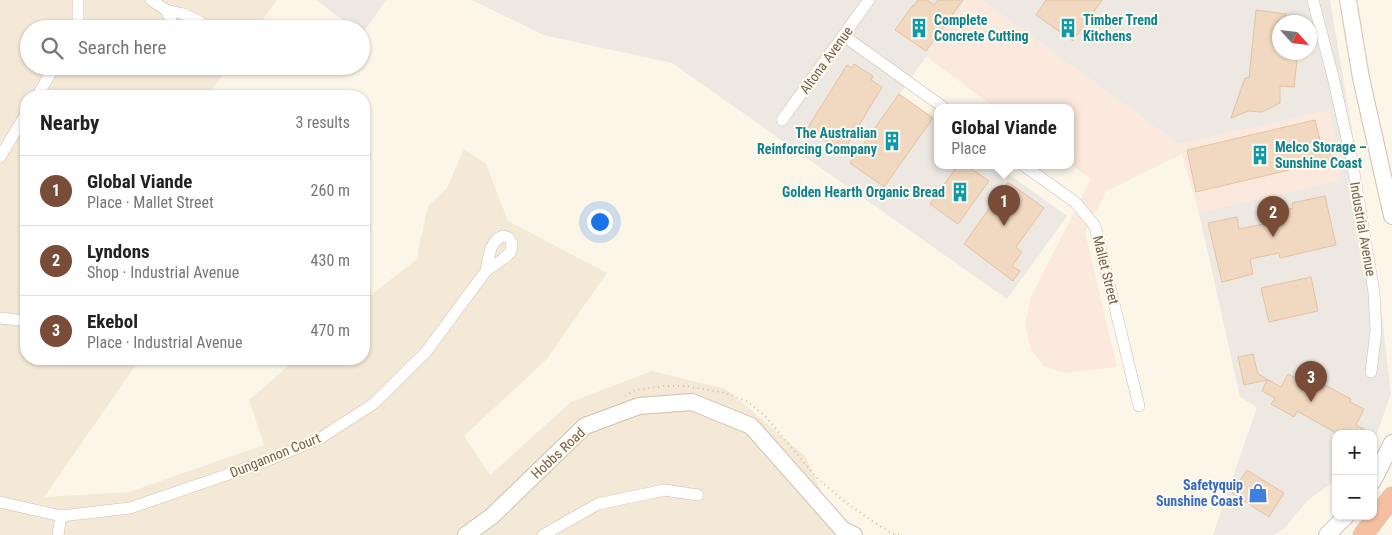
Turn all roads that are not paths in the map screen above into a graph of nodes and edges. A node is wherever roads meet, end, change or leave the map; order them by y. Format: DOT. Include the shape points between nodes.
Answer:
graph roads {
  1 [pos="78,0"];
  2 [pos="151,0"];
  3 [pos="869,0"];
  4 [pos="1313,0"];
  5 [pos="1348,0"];
  6 [pos="166,10"];
  7 [pos="78,20"];
  8 [pos="171,20"];
  9 [pos="196,20"];
  10 [pos="844,36"];
  11 [pos="50,75"];
  12 [pos="41,90"];
  13 [pos="939,104"];
  14 [pos="782,120"];
  15 [pos="20,123"];
  16 [pos="2,150"];
  17 [pos="1029,169"];
  18 [pos="1392,216"];
  19 [pos="486,272"];
  20 [pos="0,318"];
  21 [pos="20,320"];
  22 [pos="1371,372"];
  23 [pos="1139,406"];
  24 [pos="1392,443"];
  25 [pos="1377,475"];
  26 [pos="698,495"];
  27 [pos="1392,497"];
  28 [pos="0,502"];
  29 [pos="61,516"];
  30 [pos="1342,520"];
  31 [pos="476,532"];
  32 [pos="58,535"];
  33 [pos="543,535"];
  34 [pos="854,535"];
  35 [pos="1327,535"];
  36 [pos="1363,535"];
  1 -- 7 [label="street"];
  2 -- 6 [label="street"];
  3 -- 10 [label="street, Altona Avenue"];
  4 -- 22 [label="street, Industrial Avenue" via="1352,161 1374,292 1376,332"];
  5 -- 18 [label="street" via="1361,78"];
  6 -- 8 [label="street"];
  6 -- 9 [label="street"];
  10 -- 13 [label="street"];
  10 -- 14 [label="street, Altona Avenue"];
  11 -- 12 [label="street"];
  15 -- 16 [label="street"];
  17 -- 23 [label="street, Mallet Street" via="1075,202 1095,226"];
  19 -- 29 [label="street, Dungannon Court" via="426,352 373,404 319,439 264,462 130,508"];
  20 -- 21 [label="street"];
  24 -- 25 [label="street"];
  26 -- 33 [label="street" via="664,490 598,504"];
  27 -- 36 [label="highway"];
  28 -- 29 [label="street, Dungannon Court"];
  29 -- 32 [label="street"];
  30 -- 35 [label="street"];
  31 -- 34 [label="street, Hobbs Road" via="585,426 639,406 692,402 751,426 843,530"];
}
